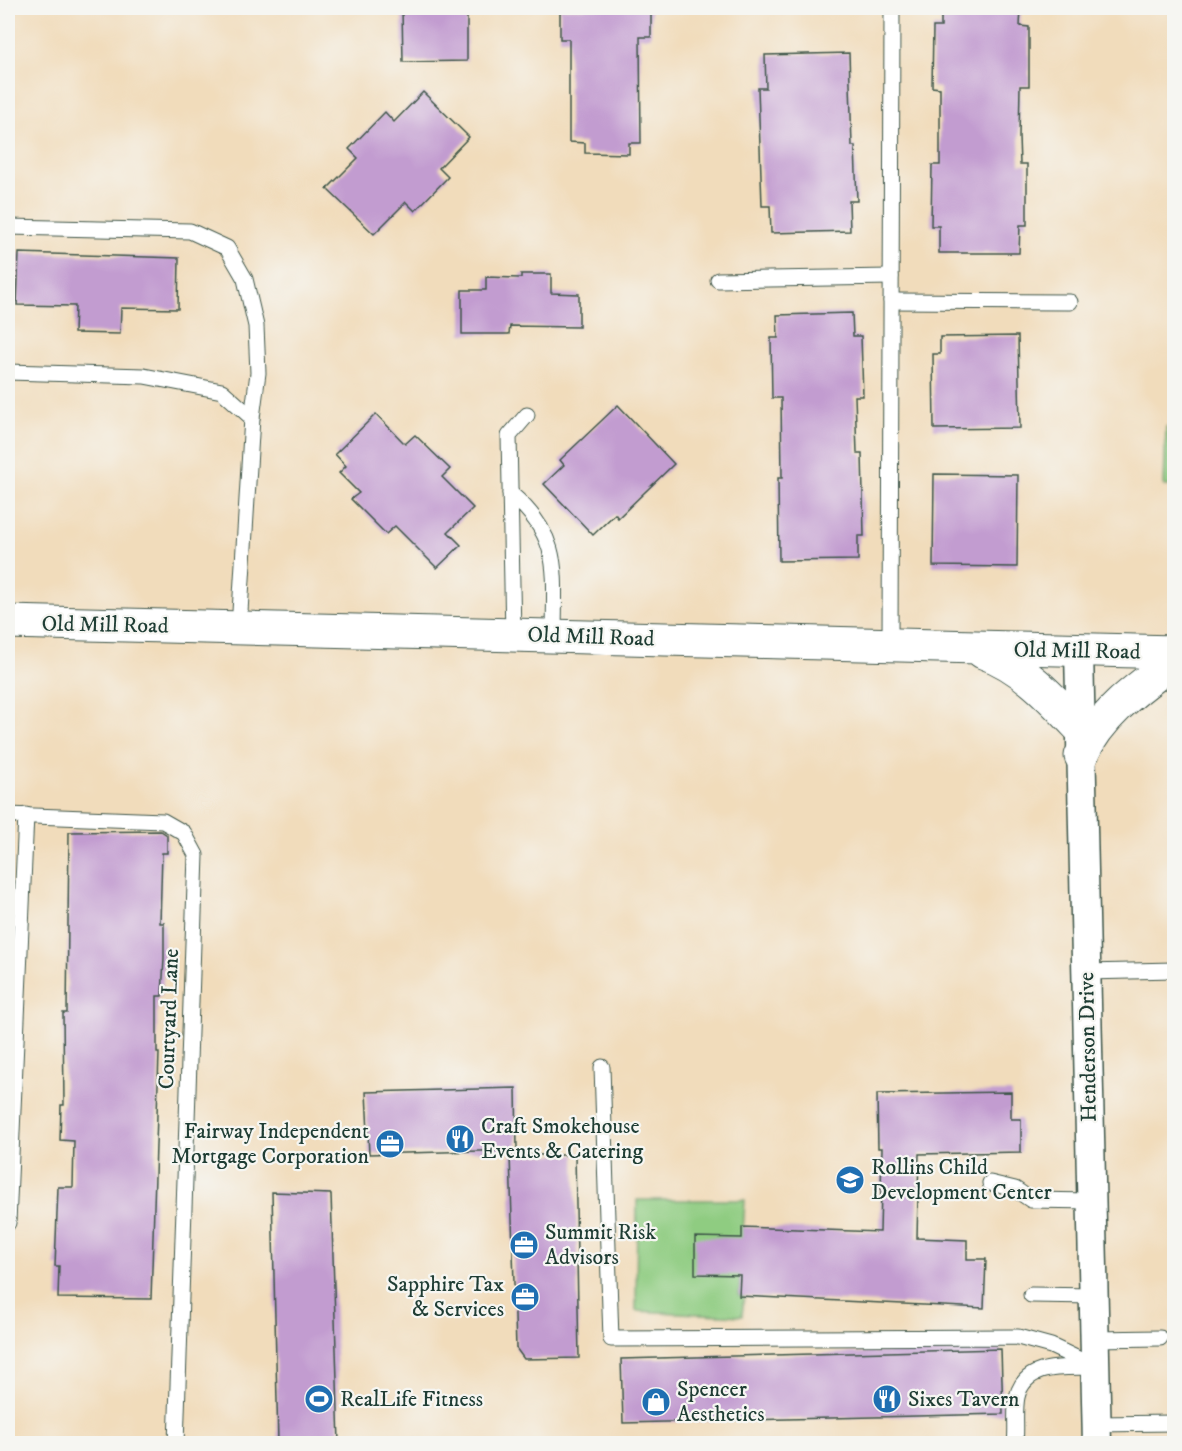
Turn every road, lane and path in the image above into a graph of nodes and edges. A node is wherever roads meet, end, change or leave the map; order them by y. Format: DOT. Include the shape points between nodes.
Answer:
graph roads {
  1 [pos="892,8"];
  2 [pos="8,228"];
  3 [pos="891,277"];
  4 [pos="718,280"];
  5 [pos="891,301"];
  6 [pos="1070,302"];
  7 [pos="8,372"];
  8 [pos="527,414"];
  9 [pos="252,418"];
  10 [pos="510,493"];
  11 [pos="8,622"];
  12 [pos="239,628"];
  13 [pos="513,635"];
  14 [pos="554,636"];
  15 [pos="890,646"];
  16 [pos="976,649"];
  17 [pos="1079,651"];
  18 [pos="1174,652"];
  19 [pos="1174,661"];
  20 [pos="1081,742"];
  21 [pos="8,815"];
  22 [pos="26,815"];
  23 [pos="1174,970"];
  24 [pos="1086,972"];
  25 [pos="602,1067"];
  26 [pos="990,1183"];
  27 [pos="1091,1201"];
  28 [pos="8,1223"];
  29 [pos="1031,1295"];
  30 [pos="1094,1296"];
  31 [pos="1160,1338"];
  32 [pos="1095,1353"];
  33 [pos="1174,1423"];
  34 [pos="1097,1434"];
  35 [pos="176,1443"];
  36 [pos="1015,1443"];
  1 -- 3 [label="lane"];
  2 -- 9 [label="lane" via="190,231 227,248 245,279 256,326 258,374"];
  3 -- 4 [label="lane"];
  3 -- 5 [label="lane"];
  5 -- 6 [label="lane"];
  5 -- 15 [label="lane"];
  7 -- 9 [label="lane" via="144,376 222,391"];
  8 -- 10 [label="lane" via="509,436"];
  9 -- 12 [label="lane"];
  10 -- 13 [label="lane"];
  10 -- 14 [label="lane" via="532,513 550,543 554,561"];
  11 -- 12 [label="street, Old Mill Road"];
  12 -- 13 [label="street, Old Mill Road"];
  13 -- 14 [label="street, Old Mill Road"];
  14 -- 15 [label="street, Old Mill Road"];
  15 -- 16 [label="street, Old Mill Road"];
  16 -- 17 [label="street, Old Mill Road"];
  16 -- 20 [label="street" via="1014,667 1039,687"];
  17 -- 18 [label="street, Old Mill Road"];
  17 -- 20 [label="street, Henderson Drive"];
  19 -- 20 [label="street" via="1128,696 1088,742"];
  20 -- 24 [label="street, Henderson Drive"];
  21 -- 22 [label="lane, Courtyard Lane"];
  22 -- 28 [label="lane"];
  22 -- 35 [label="lane, Courtyard Lane" via="163,820 184,833 196,855"];
  23 -- 24 [label="lane"];
  24 -- 27 [label="street, Henderson Drive"];
  25 -- 32 [label="lane" via="611,1339 1018,1337"];
  26 -- 27 [label="lane" via="1016,1189 1031,1200"];
  27 -- 30 [label="street, Henderson Drive"];
  29 -- 30 [label="lane"];
  30 -- 32 [label="street, Henderson Drive"];
  31 -- 32 [label="lane"];
  32 -- 34 [label="street, Henderson Drive"];
  32 -- 36 [label="lane" via="1046,1368 1020,1386"];
  33 -- 34 [label="lane"];
}
